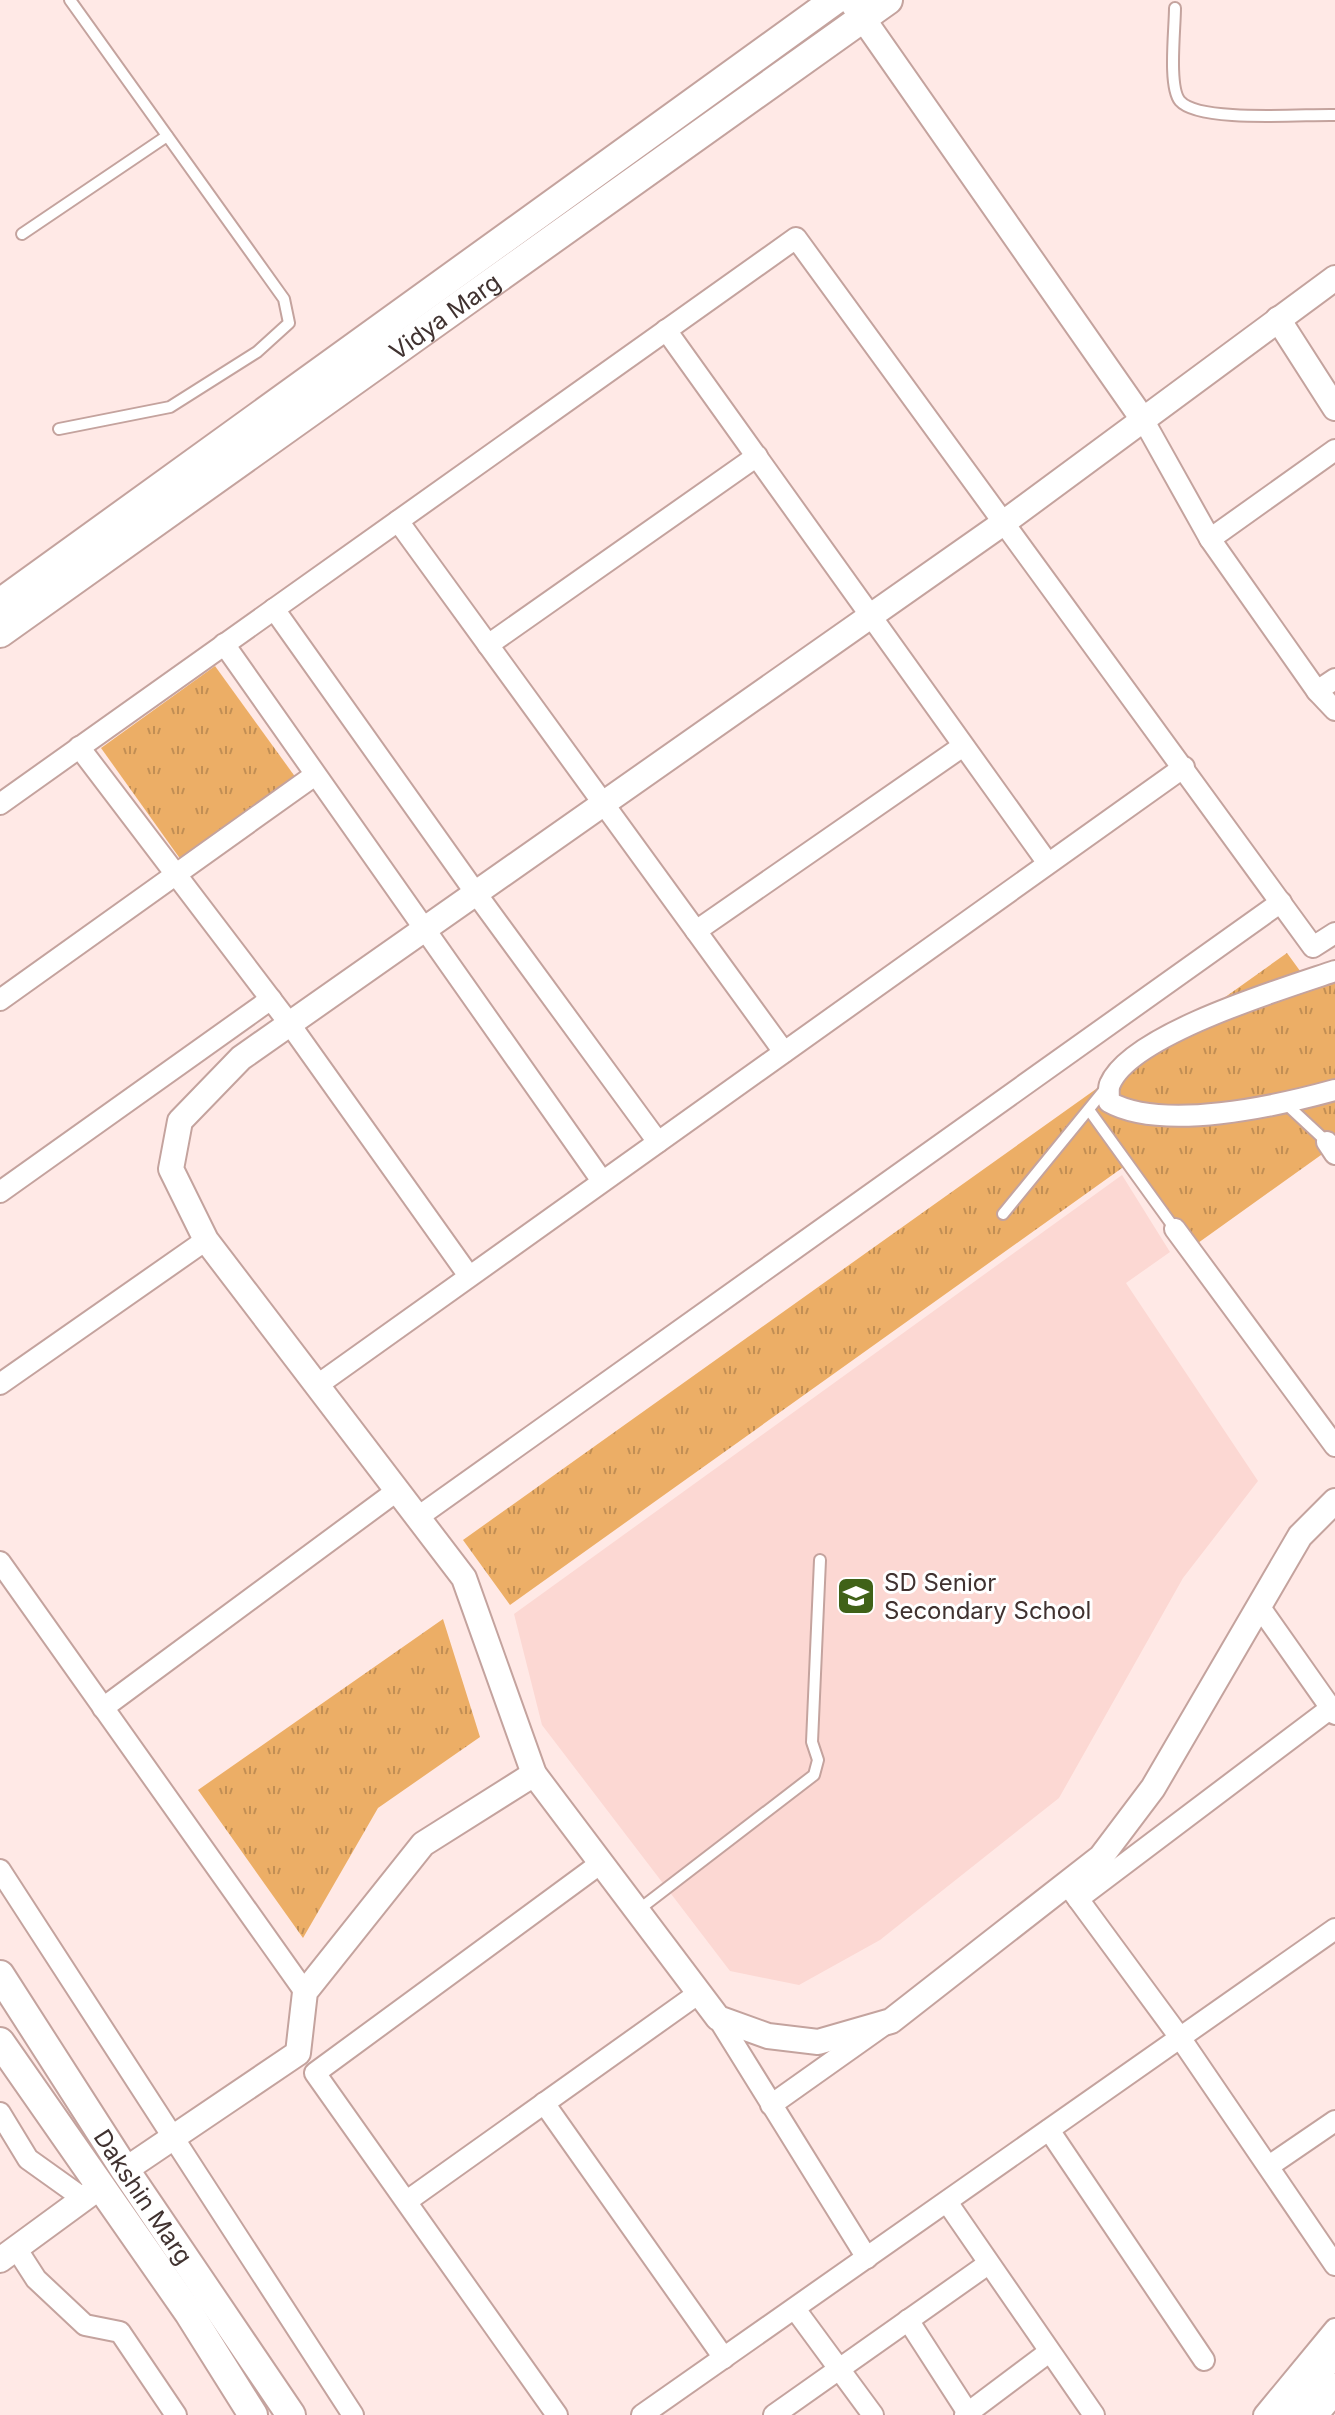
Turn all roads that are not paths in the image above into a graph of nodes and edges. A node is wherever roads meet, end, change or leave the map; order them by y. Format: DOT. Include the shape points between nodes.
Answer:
graph roads {
  1 [pos="70,0"];
  2 [pos="835,0"];
  3 [pos="888,0"];
  4 [pos="1175,8"];
  5 [pos="857,9"];
  6 [pos="1335,115"];
  7 [pos="167,136"];
  8 [pos="22,234"];
  9 [pos="1335,278"];
  10 [pos="1278,319"];
  11 [pos="666,330"];
  12 [pos="1335,408"];
  13 [pos="1144,421"];
  14 [pos="59,429"];
  15 [pos="1335,450"];
  16 [pos="757,456"];
  17 [pos="398,521"];
  18 [pos="1006,521"];
  19 [pos="1210,539"];
  20 [pos="0,603"];
  21 [pos="274,609"];
  22 [pos="870,615"];
  23 [pos="0,633"];
  24 [pos="224,644"];
  25 [pos="488,645"];
  26 [pos="1335,679"];
  27 [pos="1317,691"];
  28 [pos="1335,710"];
  29 [pos="963,746"];
  30 [pos="79,747"];
  31 [pos="1184,767"];
  32 [pos="315,775"];
  33 [pos="603,803"];
  34 [pos="0,804"];
  35 [pos="1047,862"];
  36 [pos="175,875"];
  37 [pos="475,892"];
  38 [pos="1281,902"];
  39 [pos="423,928"];
  40 [pos="696,931"];
  41 [pos="1335,933"];
  42 [pos="1335,971"];
  43 [pos="271,999"];
  44 [pos="0,1000"];
  45 [pos="289,1023"];
  46 [pos="784,1052"];
  47 [pos="1110,1083"];
  48 [pos="1335,1090"];
  49 [pos="1282,1101"];
  50 [pos="1089,1110"];
  51 [pos="658,1142"];
  52 [pos="1331,1148"];
  53 [pos="602,1181"];
  54 [pos="2,1186"];
  55 [pos="1003,1214"];
  56 [pos="1175,1229"];
  57 [pos="206,1240"];
  58 [pos="469,1276"];
  59 [pos="0,1384"];
  60 [pos="319,1384"];
  61 [pos="1335,1446"];
  62 [pos="398,1490"];
  63 [pos="1335,1501"];
  64 [pos="418,1517"];
  65 [pos="820,1560"];
  66 [pos="0,1562"];
  67 [pos="1259,1606"];
  68 [pos="103,1708"];
  69 [pos="1333,1711"];
  70 [pos="534,1774"];
  71 [pos="601,1863"];
  72 [pos="0,1870"];
  73 [pos="1072,1892"];
  74 [pos="637,1911"];
  75 [pos="1335,1929"];
  76 [pos="0,1975"];
  77 [pos="305,1992"];
  78 [pos="699,1993"];
  79 [pos="718,2018"];
  80 [pos="891,2021"];
  81 [pos="1181,2039"];
  82 [pos="0,2042"];
  83 [pos="298,2053"];
  84 [pos="315,2073"];
  85 [pos="544,2103"];
  86 [pos="771,2105"];
  87 [pos="0,2113"];
  88 [pos="1335,2121"];
  89 [pos="1049,2130"];
  90 [pos="172,2138"];
  91 [pos="1269,2166"];
  92 [pos="125,2170"];
  93 [pos="93,2193"];
  94 [pos="407,2201"];
  95 [pos="947,2202"];
  96 [pos="8,2254"];
  97 [pos="867,2258"];
  98 [pos="988,2264"];
  99 [pos="1335,2265"];
  100 [pos="795,2309"];
  101 [pos="908,2320"];
  102 [pos="1335,2329"];
  103 [pos="1335,2351"];
  104 [pos="1049,2352"];
  105 [pos="724,2358"];
  106 [pos="1204,2360"];
  107 [pos="840,2369"];
  108 [pos="1335,2388"];
  109 [pos="652,2412"];
  110 [pos="967,2414"];
  111 [pos="176,2415"];
  112 [pos="253,2415"];
  113 [pos="291,2415"];
  114 [pos="353,2415"];
  115 [pos="557,2415"];
  116 [pos="774,2415"];
  117 [pos="873,2415"];
  118 [pos="1094,2415"];
  119 [pos="1264,2415"];
  120 [pos="1283,2415"];
  121 [pos="1313,2415"];
  1 -- 7 [label="lane"];
  2 -- 20 [label="main road, Vidya Marg"];
  3 -- 5 [label="main road, Vidya Marg"];
  4 -- 6 [label="lane" via="1174,86 1180,101 1211,113"];
  5 -- 13 [label="street"];
  5 -- 23 [label="main road, Vidya Marg"];
  7 -- 8 [label="lane"];
  7 -- 14 [label="lane" via="284,299 289,323 257,352 170,407"];
  9 -- 10 [label="street"];
  10 -- 12 [label="street"];
  10 -- 13 [label="street"];
  11 -- 16 [label="street"];
  11 -- 17 [label="street"];
  11 -- 18 [label="street" via="796,238"];
  13 -- 18 [label="street"];
  13 -- 19 [label="street"];
  15 -- 19 [label="street"];
  16 -- 22 [label="street"];
  16 -- 25 [label="street"];
  17 -- 21 [label="street"];
  17 -- 25 [label="street"];
  18 -- 22 [label="street"];
  18 -- 31 [label="street"];
  19 -- 27 [label="street"];
  21 -- 24 [label="street"];
  21 -- 37 [label="street"];
  22 -- 29 [label="street"];
  22 -- 33 [label="street"];
  24 -- 30 [label="street"];
  24 -- 32 [label="street"];
  25 -- 33 [label="street"];
  26 -- 27 [label="street"];
  27 -- 28 [label="street"];
  29 -- 35 [label="street"];
  29 -- 40 [label="street"];
  30 -- 34 [label="street"];
  30 -- 36 [label="street"];
  31 -- 35 [label="street"];
  31 -- 38 [label="street"];
  32 -- 36 [label="street"];
  32 -- 39 [label="street"];
  33 -- 37 [label="street"];
  33 -- 40 [label="street"];
  35 -- 46 [label="street"];
  36 -- 43 [label="street"];
  36 -- 44 [label="street"];
  37 -- 39 [label="street"];
  37 -- 51 [label="street"];
  38 -- 41 [label="street" via="1313,947"];
  38 -- 64 [label="street"];
  39 -- 45 [label="street"];
  39 -- 53 [label="street"];
  40 -- 46 [label="street"];
  42 -- 47 [label="street" via="1185,1026 1139,1053"];
  43 -- 45 [label="street"];
  43 -- 54 [label="street"];
  45 -- 57 [label="street" via="241,1058 180,1121 171,1169"];
  45 -- 58 [label="street"];
  46 -- 51 [label="street"];
  47 -- 49 [label="street" via="1109,1102 1128,1113 1218,1115"];
  47 -- 50 [label="lane"];
  48 -- 49 [label="street"];
  49 -- 52 [label="lane"];
  50 -- 55 [label="lane"];
  50 -- 56 [label="lane"];
  51 -- 53 [label="street"];
  53 -- 58 [label="street"];
  56 -- 61 [label="street"];
  57 -- 59 [label="street"];
  57 -- 60 [label="street"];
  58 -- 60 [label="street"];
  60 -- 62 [label="street"];
  62 -- 64 [label="street"];
  62 -- 68 [label="street"];
  63 -- 67 [label="street" via="1300,1536"];
  64 -- 70 [label="street" via="464,1578"];
  65 -- 74 [label="lane" via="814,1775"];
  66 -- 68 [label="street"];
  67 -- 69 [label="street"];
  67 -- 73 [label="street" via="1153,1788"];
  68 -- 77 [label="street"];
  69 -- 73 [label="street"];
  70 -- 71 [label="street"];
  70 -- 77 [label="street" via="423,1844"];
  71 -- 74 [label="street"];
  71 -- 84 [label="street"];
  72 -- 90 [label="street"];
  73 -- 80 [label="street"];
  73 -- 81 [label="street"];
  74 -- 78 [label="street"];
  75 -- 81 [label="street"];
  76 -- 92 [label="main road, Dakshin Marg"];
  77 -- 83 [label="street"];
  78 -- 79 [label="street"];
  78 -- 85 [label="street"];
  79 -- 80 [label="street" via="768,2036 818,2042"];
  79 -- 86 [label="street"];
  80 -- 86 [label="street"];
  81 -- 89 [label="street"];
  81 -- 91 [label="street"];
  82 -- 93 [label="main road, Dakshin Marg"];
  83 -- 84 [label="street"];
  83 -- 90 [label="street"];
  84 -- 94 [label="street"];
  85 -- 94 [label="street"];
  85 -- 105 [label="street"];
  86 -- 97 [label="street"];
  87 -- 93 [label="street" via="28,2159"];
  88 -- 91 [label="street"];
  89 -- 95 [label="street"];
  89 -- 106 [label="street"];
  90 -- 92 [label="street"];
  90 -- 114 [label="street"];
  91 -- 99 [label="street"];
  92 -- 113 [label="main road, Dakshin Marg"];
  93 -- 96 [label="street"];
  93 -- 112 [label="main road, Dakshin Marg" via="189,2313"];
  94 -- 115 [label="street"];
  95 -- 97 [label="street"];
  95 -- 98 [label="street"];
  96 -- 111 [label="street" via="85,2325 120,2332"];
  97 -- 100 [label="street"];
  98 -- 101 [label="street"];
  98 -- 104 [label="street"];
  100 -- 105 [label="street"];
  100 -- 107 [label="street"];
  101 -- 107 [label="street"];
  101 -- 110 [label="street"];
  102 -- 119 [label="street"];
  103 -- 120 [label="main road"];
  104 -- 110 [label="street"];
  104 -- 118 [label="street"];
  105 -- 109 [label="street"];
  107 -- 116 [label="street"];
  107 -- 117 [label="street"];
  108 -- 121 [label="main road"];
}
